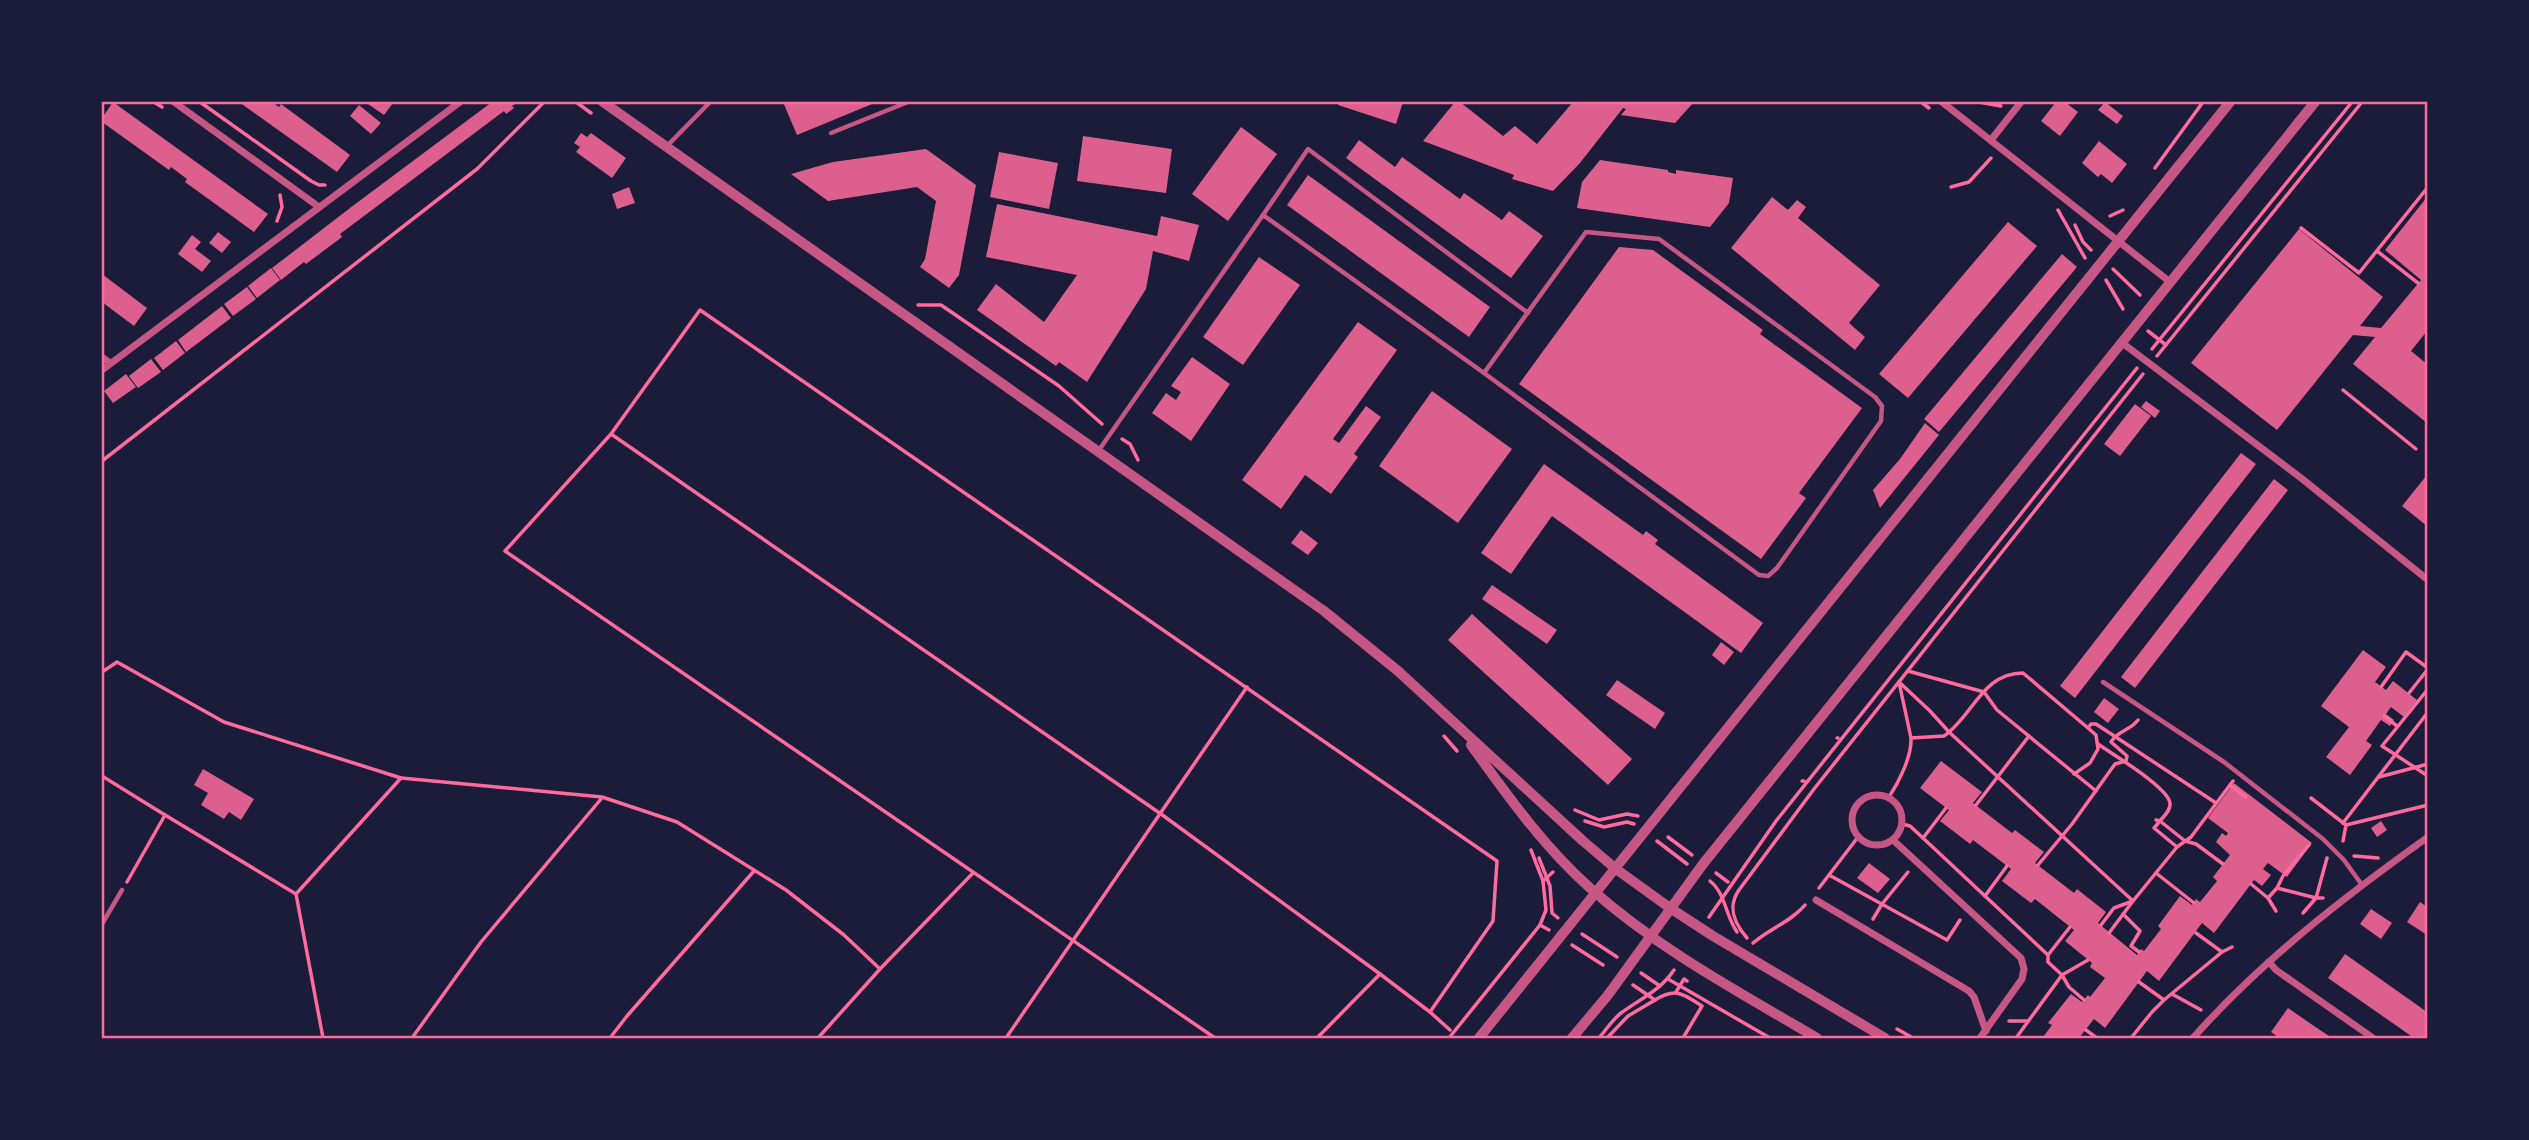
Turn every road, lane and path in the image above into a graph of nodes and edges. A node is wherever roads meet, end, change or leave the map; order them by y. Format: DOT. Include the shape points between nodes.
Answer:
graph roads {
  1 [pos="154,102"];
  2 [pos="174,102"];
  3 [pos="200,102"];
  4 [pos="460,102"];
  5 [pos="544,102"];
  6 [pos="576,102"];
  7 [pos="603,102"];
  8 [pos="710,102"];
  9 [pos="908,102"];
  10 [pos="1942,102"];
  11 [pos="1979,102"];
  12 [pos="2008,102"];
  13 [pos="2021,102"];
  14 [pos="2203,102"];
  15 [pos="2230,102"];
  16 [pos="2315,102"];
  17 [pos="2352,102"];
  18 [pos="2361,102"];
  19 [pos="165,110"];
  20 [pos="593,114"];
  21 [pos="831,133"];
  22 [pos="1991,140"];
  23 [pos="666,147"];
  24 [pos="1991,158"];
  25 [pos="2151,174"];
  26 [pos="328,185"];
  27 [pos="1951,187"];
  28 [pos="2427,187"];
  29 [pos="275,189"];
  30 [pos="318,207"];
  31 [pos="2126,208"];
  32 [pos="2109,214"];
  33 [pos="1262,215"];
  34 [pos="276,223"];
  35 [pos="2301,228"];
  36 [pos="2090,239"];
  37 [pos="2117,242"];
  38 [pos="2377,251"];
  39 [pos="2087,262"];
  40 [pos="2112,267"];
  41 [pos="2104,275"];
  42 [pos="2170,282"];
  43 [pos="2418,283"];
  44 [pos="2136,292"];
  45 [pos="2123,309"];
  46 [pos="1528,313"];
  47 [pos="2167,317"];
  48 [pos="2173,323"];
  49 [pos="2147,329"];
  50 [pos="2159,340"];
  51 [pos="2121,342"];
  52 [pos="2166,345"];
  53 [pos="2149,352"];
  54 [pos="102,357"];
  55 [pos="2156,358"];
  56 [pos="110,363"];
  57 [pos="2138,366"];
  58 [pos="102,370"];
  59 [pos="2145,372"];
  60 [pos="1484,373"];
  61 [pos="2343,390"];
  62 [pos="611,434"];
  63 [pos="2416,449"];
  64 [pos="1098,451"];
  65 [pos="102,461"];
  66 [pos="2427,580"];
  67 [pos="2427,668"];
  68 [pos="1908,671"];
  69 [pos="102,672"];
  70 [pos="1899,682"];
  71 [pos="2103,682"];
  72 [pos="1247,687"];
  73 [pos="2381,687"];
  74 [pos="2427,689"];
  75 [pos="1984,692"];
  76 [pos="2409,693"];
  77 [pos="2427,712"];
  78 [pos="2384,716"];
  79 [pos="2137,722"];
  80 [pos="2397,726"];
  81 [pos="1459,728"];
  82 [pos="2088,728"];
  83 [pos="1949,732"];
  84 [pos="1442,733"];
  85 [pos="2029,736"];
  86 [pos="2114,736"];
  87 [pos="1911,738"];
  88 [pos="2098,744"];
  89 [pos="2395,755"];
  90 [pos="1464,760"];
  91 [pos="2126,761"];
  92 [pos="2427,764"];
  93 [pos="2415,767"];
  94 [pos="2074,774"];
  95 [pos="2239,774"];
  96 [pos="102,776"];
  97 [pos="2427,776"];
  98 [pos="1998,777"];
  99 [pos="2378,777"];
  100 [pos="401,778"];
  101 [pos="2096,791"];
  102 [pos="603,797"];
  103 [pos="1889,797"];
  104 [pos="2311,798"];
  105 [pos="2216,803"];
  106 [pos="1976,805"];
  107 [pos="2427,805"];
  108 [pos="1946,808"];
  109 [pos="1161,814"];
  110 [pos="165,815"];
  111 [pos="1579,818"];
  112 [pos="1599,820"];
  113 [pos="2158,821"];
  114 [pos="1902,824"];
  115 [pos="2345,824"];
  116 [pos="1636,825"];
  117 [pos="1596,826"];
  118 [pos="1592,831"];
  119 [pos="2063,835"];
  120 [pos="1668,837"];
  121 [pos="1858,837"];
  122 [pos="2427,837"];
  123 [pos="1923,838"];
  124 [pos="1893,840"];
  125 [pos="2185,841"];
  126 [pos="2342,841"];
  127 [pos="1528,842"];
  128 [pos="1662,845"];
  129 [pos="2177,847"];
  130 [pos="2316,850"];
  131 [pos="2335,850"];
  132 [pos="1693,856"];
  133 [pos="2325,858"];
  134 [pos="2378,858"];
  135 [pos="1916,862"];
  136 [pos="1686,863"];
  137 [pos="2223,864"];
  138 [pos="2038,865"];
  139 [pos="2332,865"];
  140 [pos="2007,866"];
  141 [pos="1616,869"];
  142 [pos="754,871"];
  143 [pos="1554,871"];
  144 [pos="973,873"];
  145 [pos="1714,873"];
  146 [pos="2156,873"];
  147 [pos="1829,875"];
  148 [pos="1545,879"];
  149 [pos="1728,882"];
  150 [pos="1712,883"];
  151 [pos="2251,884"];
  152 [pos="2362,885"];
  153 [pos="2277,888"];
  154 [pos="122,890"];
  155 [pos="1817,890"];
  156 [pos="296,894"];
  157 [pos="1596,894"];
  158 [pos="1985,896"];
  159 [pos="1723,897"];
  160 [pos="1814,898"];
  161 [pos="2268,898"];
  162 [pos="2133,901"];
  163 [pos="2194,903"];
  164 [pos="1882,904"];
  165 [pos="1670,908"];
  166 [pos="1714,909"];
  167 [pos="1729,911"];
  168 [pos="1968,911"];
  169 [pos="2276,911"];
  170 [pos="2123,914"];
  171 [pos="1558,918"];
  172 [pos="102,924"];
  173 [pos="1540,925"];
  174 [pos="2101,925"];
  175 [pos="2070,927"];
  176 [pos="1867,930"];
  177 [pos="1551,931"];
  178 [pos="2109,933"];
  179 [pos="2196,933"];
  180 [pos="1587,937"];
  181 [pos="1650,937"];
  182 [pos="1075,941"];
  183 [pos="1753,943"];
  184 [pos="1572,945"];
  185 [pos="2232,947"];
  186 [pos="1606,949"];
  187 [pos="2139,952"];
  188 [pos="2222,952"];
  189 [pos="2048,955"];
  190 [pos="2088,960"];
  191 [pos="1758,962"];
  192 [pos="2269,962"];
  193 [pos="1602,965"];
  194 [pos="880,969"];
  195 [pos="1672,973"];
  196 [pos="1380,974"];
  197 [pos="2062,975"];
  198 [pos="1647,977"];
  199 [pos="1668,979"];
  200 [pos="2140,982"];
  201 [pos="1633,985"];
  202 [pos="1660,986"];
  203 [pos="1680,986"];
  204 [pos="1696,986"];
  205 [pos="1676,992"];
  206 [pos="2172,994"];
  207 [pos="1649,996"];
  208 [pos="1655,1000"];
  209 [pos="2084,1000"];
  210 [pos="2164,1000"];
  211 [pos="2203,1010"];
  212 [pos="1430,1012"];
  213 [pos="1450,1030"];
  214 [pos="2086,1030"];
  215 [pos="1986,1031"];
  216 [pos="323,1038"];
  217 [pos="412,1038"];
  218 [pos="610,1038"];
  219 [pos="818,1038"];
  220 [pos="1006,1038"];
  221 [pos="1215,1038"];
  222 [pos="1317,1038"];
  223 [pos="1449,1038"];
  224 [pos="1479,1038"];
  225 [pos="1572,1038"];
  226 [pos="1599,1038"];
  227 [pos="1607,1038"];
  228 [pos="1683,1038"];
  229 [pos="1770,1038"];
  230 [pos="1817,1038"];
  231 [pos="1885,1038"];
  232 [pos="1980,1038"];
  233 [pos="2016,1038"];
  234 [pos="2097,1038"];
  235 [pos="2131,1038"];
  236 [pos="2193,1038"];
  237 [pos="2373,1038"];
  1 -- 19 [label="path"];
  2 -- 30 [label="street"];
  3 -- 26 [label="path" via="311,181"];
  4 -- 30 [label="street"];
  5 -- 65 [label="path" via="477,169"];
  6 -- 20 [label="path"];
  7 -- 23 [label="street"];
  8 -- 23 [label="lane"];
  9 -- 21 [label="lane"];
  10 -- 22 [label="street"];
  11 -- 12 [label="path" via="2004,106"];
  13 -- 22 [label="street"];
  14 -- 25 [label="path"];
  15 -- 37 [label="street"];
  16 -- 42 [label="street"];
  17 -- 48 [label="path"];
  18 -- 52 [label="path"];
  22 -- 37 [label="street"];
  23 -- 64 [label="street"];
  24 -- 27 [label="path" via="1969,181"];
  28 -- 38 [label="path"];
  29 -- 34 [label="path" via="282,198"];
  30 -- 56 [label="street"];
  31 -- 32 [label="path"];
  33 -- 46 [label="lane" via="1308,149"];
  33 -- 60 [label="lane"];
  33 -- 64 [label="lane"];
  35 -- 38 [label="path" via="2359,274"];
  36 -- 39 [label="path" via="2079,252"];
  37 -- 42 [label="street"];
  37 -- 141 [label="street"];
  38 -- 43 [label="path"];
  40 -- 44 [label="path"];
  41 -- 45 [label="path"];
  42 -- 51 [label="street"];
  46 -- 60 [label="lane"];
  46 -- 60 [label="lane" via="1586,232 1659,239 1875,397 1882,406 1881,421 1777,568 1768,576 1759,575"];
  47 -- 48 [label="path"];
  48 -- 50 [label="path"];
  49 -- 50 [label="path"];
  50 -- 52 [label="path"];
  50 -- 53 [label="path"];
  51 -- 66 [label="street"];
  51 -- 165 [label="street"];
  52 -- 55 [label="path"];
  54 -- 56 [label="street"];
  56 -- 58 [label="street"];
  57 -- 159 [label="path" via="1776,821"];
  59 -- 68 [label="path"];
  61 -- 63 [label="path"];
  62 -- 72 [label="path" via="701,310"];
  62 -- 109 [label="path"];
  62 -- 144 [label="path" via="505,551"];
  64 -- 81 [label="street" via="1344,626"];
  67 -- 73 [label="path" via="2406,652"];
  67 -- 76 [label="path"];
  68 -- 70 [label="path"];
  68 -- 75 [label="path"];
  69 -- 100 [label="path" via="117,662 224,722"];
  70 -- 83 [label="path"];
  70 -- 87 [label="path"];
  70 -- 167 [label="path" via="1736,888"];
  71 -- 95 [label="lane"];
  72 -- 109 [label="path"];
  72 -- 212 [label="path" via="1497,862 1493,921"];
  74 -- 80 [label="path"];
  75 -- 82 [label="path" via="2004,675 2022,673"];
  75 -- 83 [label="path"];
  75 -- 85 [label="path" via="1997,710"];
  77 -- 89 [label="path"];
  78 -- 80 [label="path"];
  79 -- 86 [label="path"];
  80 -- 89 [label="path" via="2382,746"];
  81 -- 141 [label="street"];
  81 -- 157 [label="street" via="1523,817"];
  82 -- 86 [label="path" via="2096,724"];
  82 -- 88 [label="path"];
  83 -- 87 [label="path"];
  83 -- 98 [label="path"];
  84 -- 90 [label="path"];
  85 -- 94 [label="path"];
  85 -- 98 [label="path"];
  86 -- 91 [label="path" via="2110,742 2127,756"];
  86 -- 105 [label="path"];
  87 -- 103 [label="path"];
  88 -- 91 [label="path"];
  88 -- 94 [label="path" via="2094,759"];
  89 -- 93 [label="path"];
  89 -- 99 [label="path"];
  91 -- 101 [label="path" via="2115,764"];
  91 -- 113 [label="path" via="2167,795 2169,810"];
  92 -- 93 [label="path"];
  93 -- 97 [label="path"];
  93 -- 99 [label="path"];
  94 -- 101 [label="path"];
  95 -- 105 [label="path"];
  95 -- 131 [label="lane"];
  96 -- 110 [label="path"];
  98 -- 106 [label="path"];
  98 -- 119 [label="path"];
  99 -- 115 [label="path"];
  100 -- 102 [label="path"];
  100 -- 156 [label="path"];
  101 -- 119 [label="path"];
  102 -- 142 [label="path" via="677,822"];
  102 -- 217 [label="path" via="481,942"];
  103 -- 114 [label="street" via="1902,813"];
  103 -- 121 [label="street" via="1866,796 1856,804 1851,815"];
  104 -- 115 [label="path"];
  105 -- 125 [label="path"];
  107 -- 115 [label="path"];
  108 -- 123 [label="path"];
  109 -- 182 [label="path"];
  109 -- 196 [label="path"];
  110 -- 154 [label="path"];
  110 -- 156 [label="path"];
  111 -- 117 [label="path"];
  112 -- 117 [label="path"];
  113 -- 125 [label="path"];
  113 -- 129 [label="path" via="2154,828"];
  114 -- 123 [label="path"];
  114 -- 124 [label="street"];
  115 -- 126 [label="path"];
  116 -- 117 [label="path" via="1627,821"];
  117 -- 118 [label="path"];
  119 -- 138 [label="path"];
  119 -- 162 [label="path"];
  120 -- 132 [label="path"];
  121 -- 124 [label="street" via="1868,844"];
  121 -- 147 [label="path"];
  122 -- 152 [label="street"];
  123 -- 158 [label="path"];
  124 -- 135 [label="street"];
  125 -- 129 [label="path"];
  125 -- 137 [label="path"];
  126 -- 131 [label="path"];
  126 -- 134 [label="path" via="2354,856"];
  127 -- 148 [label="path"];
  128 -- 136 [label="path"];
  129 -- 146 [label="path"];
  130 -- 153 [label="path" via="2309,845"];
  131 -- 133 [label="path"];
  131 -- 152 [label="lane"];
  133 -- 139 [label="path"];
  133 -- 153 [label="path" via="2316,898"];
  135 -- 164 [label="path"];
  135 -- 168 [label="street"];
  140 -- 158 [label="path"];
  141 -- 157 [label="street"];
  141 -- 165 [label="street"];
  142 -- 194 [label="path" via="835,928"];
  142 -- 218 [label="path"];
  143 -- 148 [label="path"];
  144 -- 182 [label="path"];
  144 -- 194 [label="path"];
  145 -- 149 [label="path"];
  146 -- 162 [label="path"];
  146 -- 163 [label="path"];
  147 -- 155 [label="path"];
  147 -- 164 [label="path"];
  148 -- 171 [label="path" via="1552,913"];
  148 -- 173 [label="path" via="1546,910"];
  150 -- 159 [label="path"];
  151 -- 161 [label="path"];
  152 -- 192 [label="street"];
  153 -- 161 [label="path"];
  154 -- 172 [label="lane"];
  156 -- 216 [label="path"];
  157 -- 181 [label="street"];
  157 -- 224 [label="street"];
  158 -- 189 [label="path"];
  159 -- 166 [label="path"];
  159 -- 191 [label="path" via="1730,921"];
  160 -- 176 [label="street"];
  160 -- 183 [label="path"];
  161 -- 169 [label="path"];
  162 -- 170 [label="path"];
  162 -- 174 [label="path" via="2115,908"];
  164 -- 168 [label="path" via="1947,940"];
  164 -- 176 [label="path"];
  165 -- 181 [label="street"];
  165 -- 191 [label="street"];
  168 -- 215 [label="street" via="2021,958 2024,969 2022,979"];
  170 -- 178 [label="path"];
  170 -- 187 [label="path" via="2140,931 2130,946"];
  173 -- 177 [label="path"];
  173 -- 223 [label="path"];
  175 -- 189 [label="path"];
  176 -- 215 [label="street" via="1969,991"];
  179 -- 188 [label="path"];
  180 -- 186 [label="path"];
  181 -- 225 [label="street"];
  181 -- 230 [label="street"];
  182 -- 220 [label="path"];
  182 -- 221 [label="path"];
  184 -- 193 [label="path"];
  185 -- 188 [label="path"];
  188 -- 206 [label="path"];
  189 -- 197 [label="path" via="2048,962"];
  190 -- 197 [label="path"];
  191 -- 231 [label="street"];
  192 -- 236 [label="street"];
  192 -- 237 [label="street"];
  194 -- 219 [label="path"];
  195 -- 199 [label="path"];
  196 -- 212 [label="path"];
  196 -- 222 [label="path"];
  197 -- 209 [label="path"];
  197 -- 233 [label="path"];
  198 -- 202 [label="path"];
  199 -- 202 [label="path"];
  199 -- 203 [label="path"];
  200 -- 210 [label="path"];
  201 -- 207 [label="path"];
  202 -- 207 [label="path"];
  203 -- 204 [label="path" via="1684,979"];
  203 -- 205 [label="path"];
  203 -- 229 [label="path"];
  205 -- 208 [label="path"];
  205 -- 228 [label="path" via="1702,1006"];
  206 -- 210 [label="path"];
  206 -- 211 [label="path"];
  207 -- 208 [label="path"];
  207 -- 226 [label="path" via="1619,1015"];
  208 -- 227 [label="path" via="1628,1016"];
  210 -- 235 [label="path"];
  212 -- 213 [label="path"];
  214 -- 234 [label="path"];
  215 -- 232 [label="street"];
}
